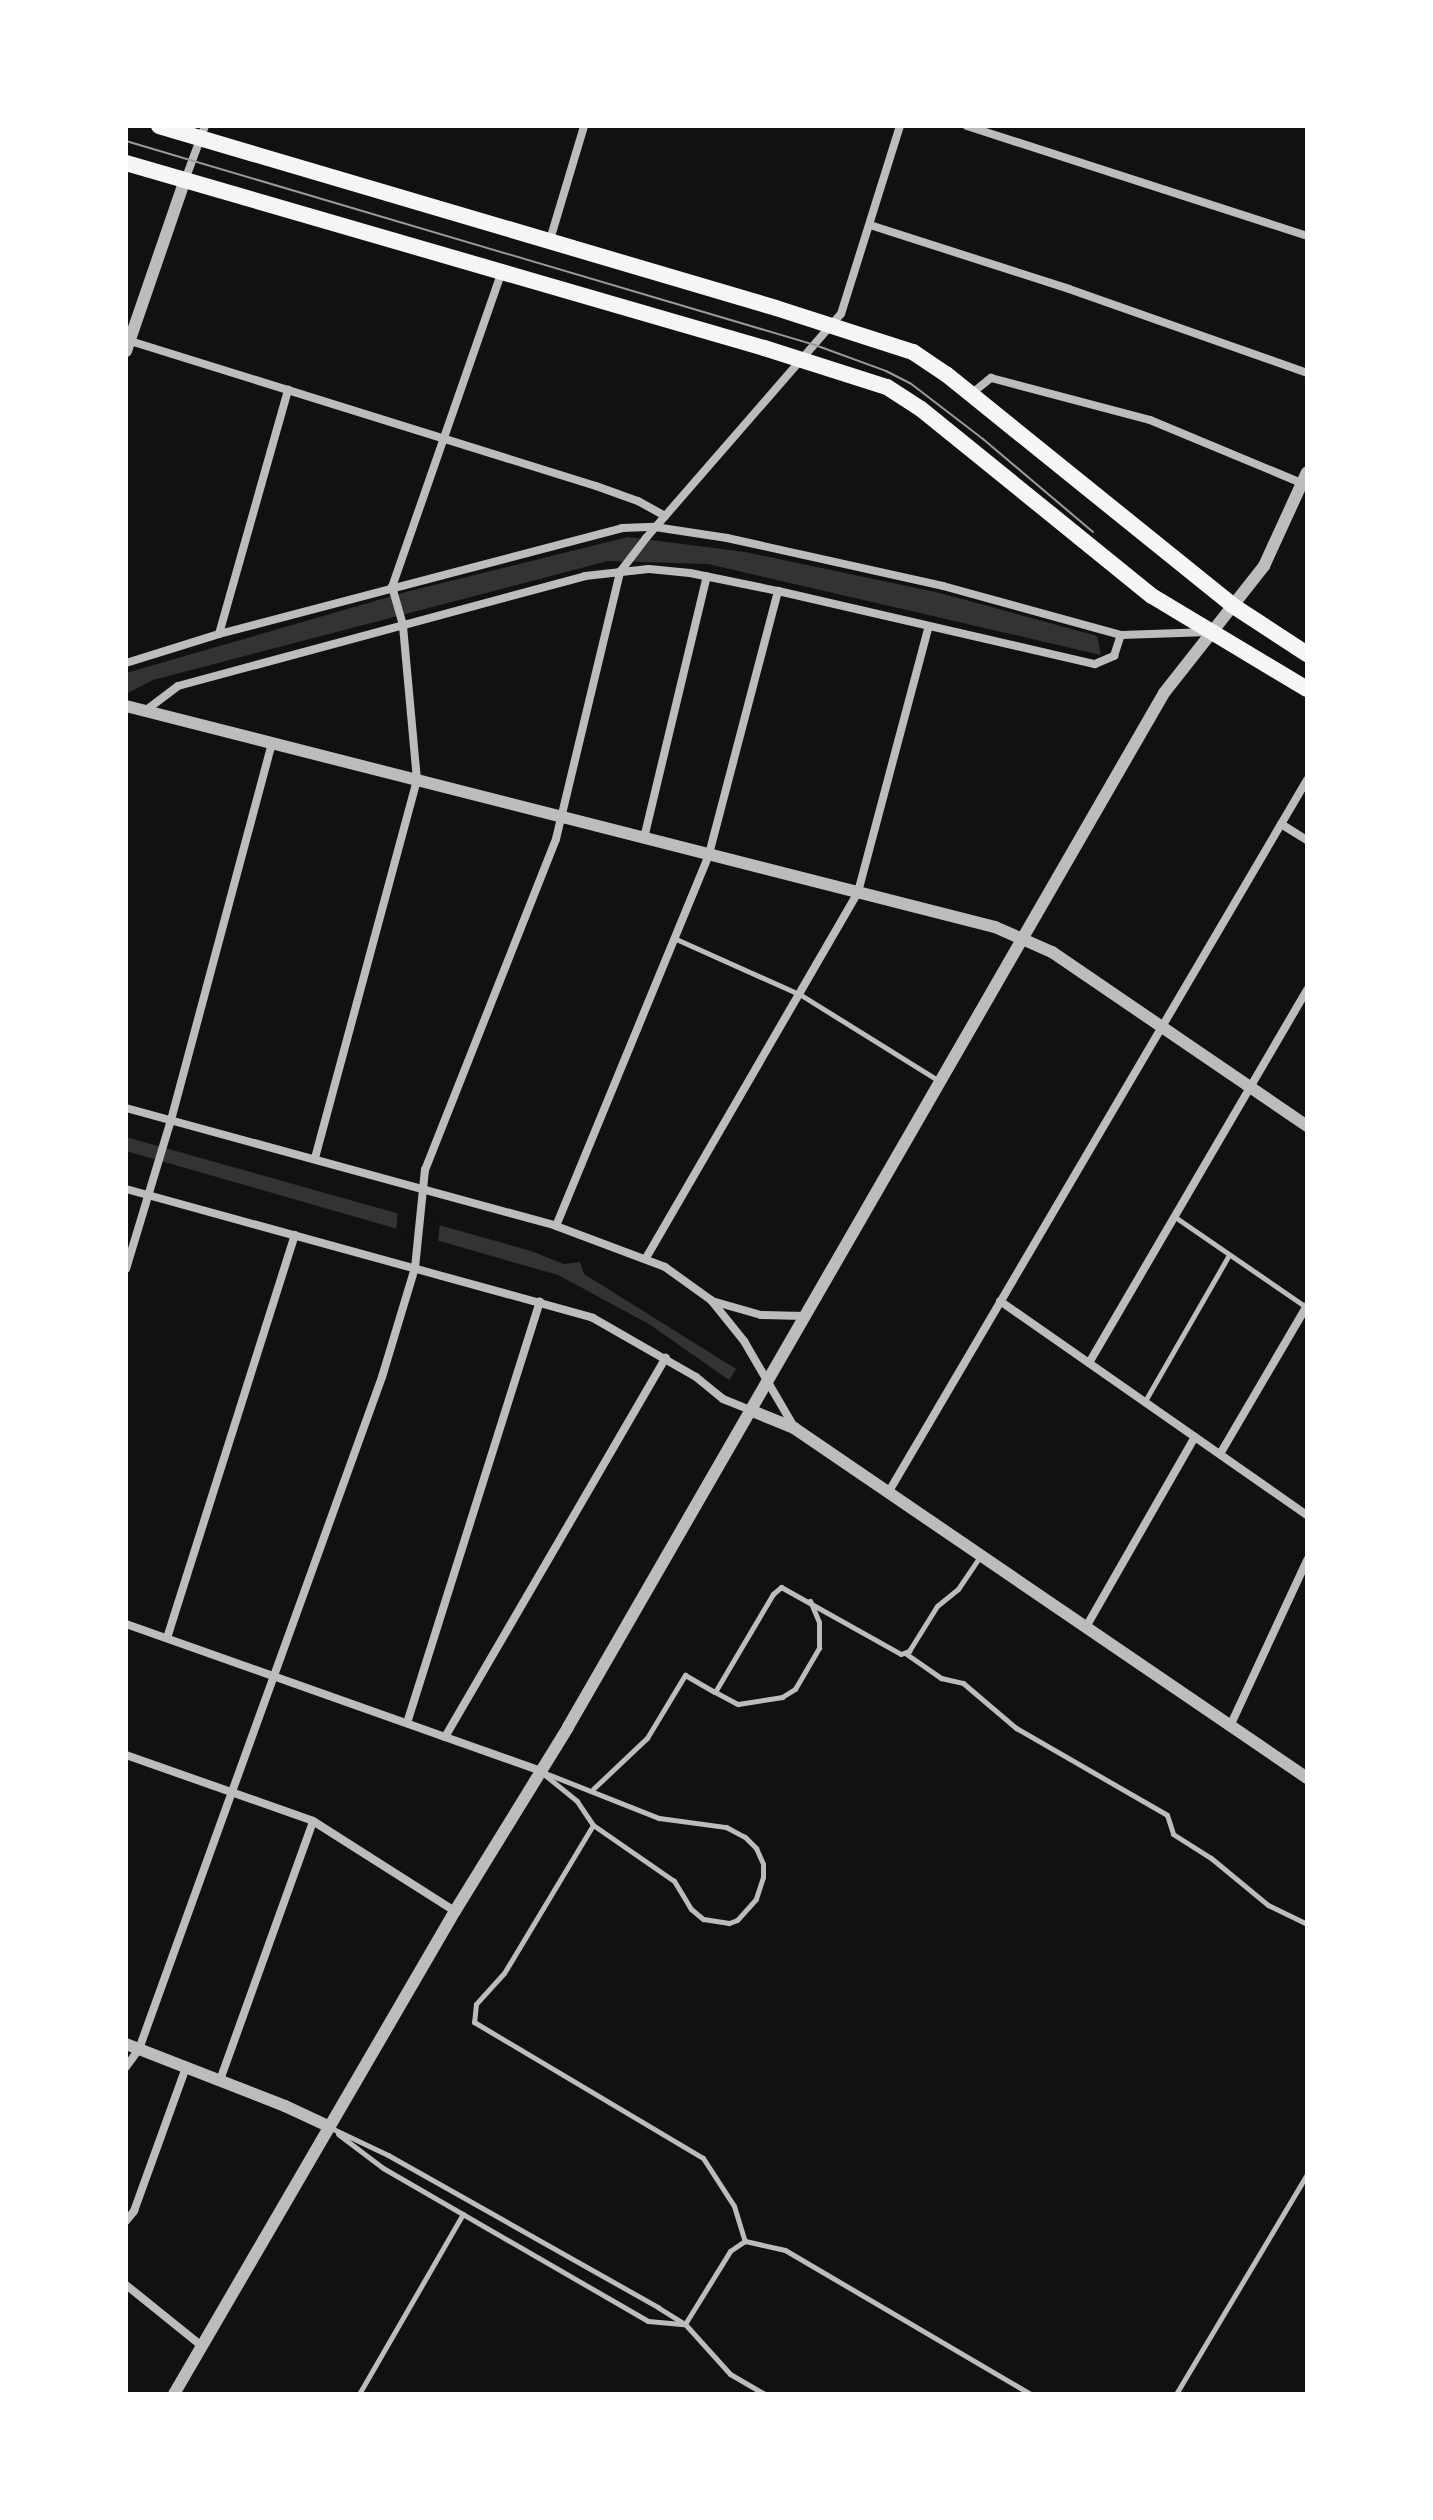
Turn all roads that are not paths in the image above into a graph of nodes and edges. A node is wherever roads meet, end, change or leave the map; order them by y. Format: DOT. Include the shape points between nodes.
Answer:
graph roads {
  1 [pos="159,126"];
  2 [pos="584,126"];
  3 [pos="900,126"];
  4 [pos="967,126"];
  5 [pos="203,132"];
  6 [pos="126,163"];
  7 [pos="185,180"];
  8 [pos="870,225"];
  9 [pos="1307,236"];
  10 [pos="549,243"];
  11 [pos="502,270"];
  12 [pos="832,325"];
  13 [pos="127,344"];
  14 [pos="803,359"];
  15 [pos="1307,373"];
  16 [pos="288,390"];
  17 [pos="971,394"];
  18 [pos="441,439"];
  19 [pos="1306,480"];
  20 [pos="665,516"];
  21 [pos="655,527"];
  22 [pos="622,568"];
  23 [pos="707,576"];
  24 [pos="392,590"];
  25 [pos="778,591"];
  26 [pos="1232,605"];
  27 [pos="402,621"];
  28 [pos="928,628"];
  29 [pos="1210,632"];
  30 [pos="219,634"];
  31 [pos="1121,635"];
  32 [pos="1307,654"];
  33 [pos="126,663"];
  34 [pos="1307,689"];
  35 [pos="126,706"];
  36 [pos="145,711"];
  37 [pos="272,743"];
  38 [pos="417,780"];
  39 [pos="1307,780"];
  40 [pos="563,817"];
  41 [pos="1281,824"];
  42 [pos="644,838"];
  43 [pos="1307,840"];
  44 [pos="709,854"];
  45 [pos="858,892"];
  46 [pos="1024,937"];
  47 [pos="676,939"];
  48 [pos="1307,990"];
  49 [pos="801,995"];
  50 [pos="1161,1026"];
  51 [pos="941,1082"];
  52 [pos="1251,1087"];
  53 [pos="126,1108"];
  54 [pos="171,1120"];
  55 [pos="1307,1126"];
  56 [pos="315,1158"];
  57 [pos="423,1187"];
  58 [pos="126,1189"];
  59 [pos="149,1195"];
  60 [pos="1175,1217"];
  61 [pos="556,1226"];
  62 [pos="295,1235"];
  63 [pos="1229,1255"];
  64 [pos="646,1258"];
  65 [pos="415,1268"];
  66 [pos="126,1269"];
  67 [pos="711,1300"];
  68 [pos="540,1301"];
  69 [pos="1000,1301"];
  70 [pos="1306,1307"];
  71 [pos="805,1316"];
  72 [pos="666,1358"];
  73 [pos="1089,1363"];
  74 [pos="767,1380"];
  75 [pos="1145,1402"];
  76 [pos="750,1410"];
  77 [pos="794,1428"];
  78 [pos="1195,1437"];
  79 [pos="1220,1454"];
  80 [pos="888,1493"];
  81 [pos="1307,1515"];
  82 [pos="980,1556"];
  83 [pos="1307,1560"];
  84 [pos="809,1600"];
  85 [pos="126,1624"];
  86 [pos="1086,1627"];
  87 [pos="167,1638"];
  88 [pos="905,1653"];
  89 [pos="273,1675"];
  90 [pos="715,1692"];
  91 [pos="407,1723"];
  92 [pos="1231,1724"];
  93 [pos="445,1737"];
  94 [pos="126,1755"];
  95 [pos="540,1771"];
  96 [pos="1307,1778"];
  97 [pos="593,1789"];
  98 [pos="232,1791"];
  99 [pos="313,1821"];
  100 [pos="593,1825"];
  101 [pos="455,1911"];
  102 [pos="1307,1924"];
  103 [pos="126,2044"];
  104 [pos="139,2049"];
  105 [pos="126,2067"];
  106 [pos="186,2067"];
  107 [pos="220,2080"];
  108 [pos="330,2127"];
  109 [pos="1307,2174"];
  110 [pos="463,2214"];
  111 [pos="126,2221"];
  112 [pos="745,2241"];
  113 [pos="126,2285"];
  114 [pos="685,2324"];
  115 [pos="202,2346"];
  116 [pos="361,2391"];
  117 [pos="176,2393"];
  118 [pos="372,2394"];
  119 [pos="764,2394"];
  120 [pos="1030,2394"];
  121 [pos="1176,2394"];
  1 -- 5 [label="highway"];
  2 -- 10 [label="street"];
  3 -- 8 [label="street"];
  4 -- 9 [label="street"];
  5 -- 7 [label="street"];
  5 -- 10 [label="highway"];
  6 -- 7 [label="highway"];
  7 -- 11 [label="highway"];
  7 -- 13 [label="street"];
  8 -- 12 [label="street" via="845,307"];
  8 -- 15 [label="street"];
  10 -- 12 [label="highway"];
  11 -- 14 [label="highway"];
  11 -- 18 [label="street"];
  12 -- 14 [label="street"];
  12 -- 17 [label="highway" via="913,352"];
  13 -- 16 [label="street"];
  14 -- 20 [label="street"];
  14 -- 29 [label="highway" via="869,379 905,397 1152,596"];
  16 -- 18 [label="street"];
  16 -- 30 [label="street"];
  17 -- 19 [label="street" via="991,378 1150,420"];
  17 -- 26 [label="highway"];
  18 -- 20 [label="street" via="610,491"];
  18 -- 24 [label="street"];
  19 -- 26 [label="street" via="1264,566"];
  20 -- 21 [label="street"];
  21 -- 22 [label="street"];
  21 -- 24 [label="street" via="622,528"];
  21 -- 31 [label="street" via="943,586"];
  22 -- 23 [label="street"];
  22 -- 27 [label="street"];
  22 -- 40 [label="street"];
  23 -- 25 [label="street"];
  23 -- 42 [label="street"];
  24 -- 27 [label="street"];
  24 -- 30 [label="street"];
  25 -- 28 [label="street"];
  25 -- 44 [label="street"];
  26 -- 29 [label="street"];
  26 -- 32 [label="highway"];
  27 -- 36 [label="street" via="178,686"];
  27 -- 38 [label="street"];
  28 -- 31 [label="street" via="1095,664 1114,656"];
  28 -- 45 [label="street"];
  29 -- 31 [label="street"];
  29 -- 34 [label="highway"];
  29 -- 46 [label="street" via="1164,693"];
  30 -- 33 [label="street"];
  35 -- 36 [label="street"];
  36 -- 37 [label="street"];
  37 -- 38 [label="street"];
  37 -- 54 [label="street"];
  38 -- 40 [label="street"];
  38 -- 56 [label="street"];
  39 -- 41 [label="street"];
  40 -- 42 [label="street"];
  40 -- 57 [label="street" via="431,1153"];
  41 -- 43 [label="street"];
  41 -- 50 [label="street"];
  42 -- 44 [label="street"];
  44 -- 45 [label="street"];
  44 -- 47 [label="street"];
  45 -- 46 [label="street"];
  45 -- 49 [label="street"];
  46 -- 50 [label="street"];
  46 -- 51 [label="street"];
  47 -- 49 [label="lane"];
  47 -- 61 [label="street"];
  48 -- 52 [label="street"];
  49 -- 51 [label="lane"];
  49 -- 64 [label="street"];
  50 -- 52 [label="street"];
  50 -- 69 [label="street"];
  51 -- 71 [label="street"];
  52 -- 55 [label="street"];
  52 -- 60 [label="street"];
  53 -- 54 [label="street"];
  54 -- 56 [label="street"];
  54 -- 59 [label="street"];
  56 -- 57 [label="street"];
  57 -- 61 [label="street"];
  57 -- 65 [label="street"];
  58 -- 59 [label="street"];
  59 -- 62 [label="street"];
  59 -- 66 [label="street"];
  60 -- 63 [label="lane"];
  60 -- 73 [label="street"];
  61 -- 64 [label="street"];
  62 -- 65 [label="street"];
  62 -- 87 [label="street"];
  63 -- 70 [label="lane"];
  63 -- 75 [label="lane"];
  64 -- 67 [label="street"];
  65 -- 68 [label="street"];
  65 -- 89 [label="street" via="382,1377"];
  67 -- 71 [label="street" via="761,1315"];
  67 -- 74 [label="street"];
  68 -- 72 [label="street" via="593,1318"];
  68 -- 91 [label="street"];
  69 -- 73 [label="street"];
  69 -- 80 [label="street"];
  70 -- 79 [label="street"];
  71 -- 74 [label="street"];
  72 -- 76 [label="street" via="723,1399"];
  72 -- 93 [label="street"];
  73 -- 75 [label="street"];
  74 -- 76 [label="street"];
  74 -- 77 [label="street"];
  75 -- 78 [label="street"];
  76 -- 77 [label="street"];
  76 -- 95 [label="street"];
  77 -- 80 [label="street"];
  78 -- 79 [label="street"];
  78 -- 86 [label="street"];
  79 -- 81 [label="street"];
  80 -- 82 [label="street"];
  82 -- 86 [label="street"];
  82 -- 88 [label="lane"];
  83 -- 92 [label="street"];
  84 -- 88 [label="lane"];
  84 -- 90 [label="lane" via="781,1587 773,1594"];
  84 -- 90 [label="lane" via="819,1622 819,1648 795,1689 782,1697 738,1704"];
  85 -- 87 [label="street"];
  86 -- 92 [label="street"];
  87 -- 89 [label="street"];
  88 -- 102 [label="lane" via="941,1678 963,1683 1016,1728 1167,1815 1173,1834 1268,1905"];
  89 -- 91 [label="street"];
  89 -- 98 [label="street"];
  90 -- 97 [label="lane" via="685,1675 647,1738"];
  91 -- 93 [label="street"];
  92 -- 96 [label="street"];
  93 -- 95 [label="street"];
  94 -- 98 [label="street"];
  95 -- 97 [label="lane"];
  95 -- 100 [label="lane" via="577,1801"];
  95 -- 101 [label="street"];
  97 -- 100 [label="lane" via="659,1818 726,1827 745,1837 763,1864 760,1891 737,1920 703,1919 665,1873"];
  98 -- 99 [label="street"];
  98 -- 104 [label="street"];
  99 -- 101 [label="street"];
  99 -- 107 [label="street"];
  100 -- 112 [label="lane" via="504,1973 476,2004 474,2022 703,2158 734,2206"];
  101 -- 108 [label="street"];
  103 -- 104 [label="street"];
  104 -- 105 [label="street"];
  104 -- 106 [label="street"];
  106 -- 107 [label="street"];
  106 -- 111 [label="street"];
  107 -- 108 [label="street"];
  108 -- 110 [label="lane" via="383,2168"];
  108 -- 114 [label="lane"];
  108 -- 115 [label="street"];
  109 -- 121 [label="lane"];
  110 -- 114 [label="lane" via="648,2321"];
  110 -- 116 [label="lane"];
  112 -- 114 [label="lane" via="730,2251"];
  112 -- 120 [label="lane" via="785,2250"];
  113 -- 115 [label="street"];
  114 -- 119 [label="lane" via="730,2374"];
  115 -- 117 [label="street"];
  116 -- 118 [label="lane"];
}
